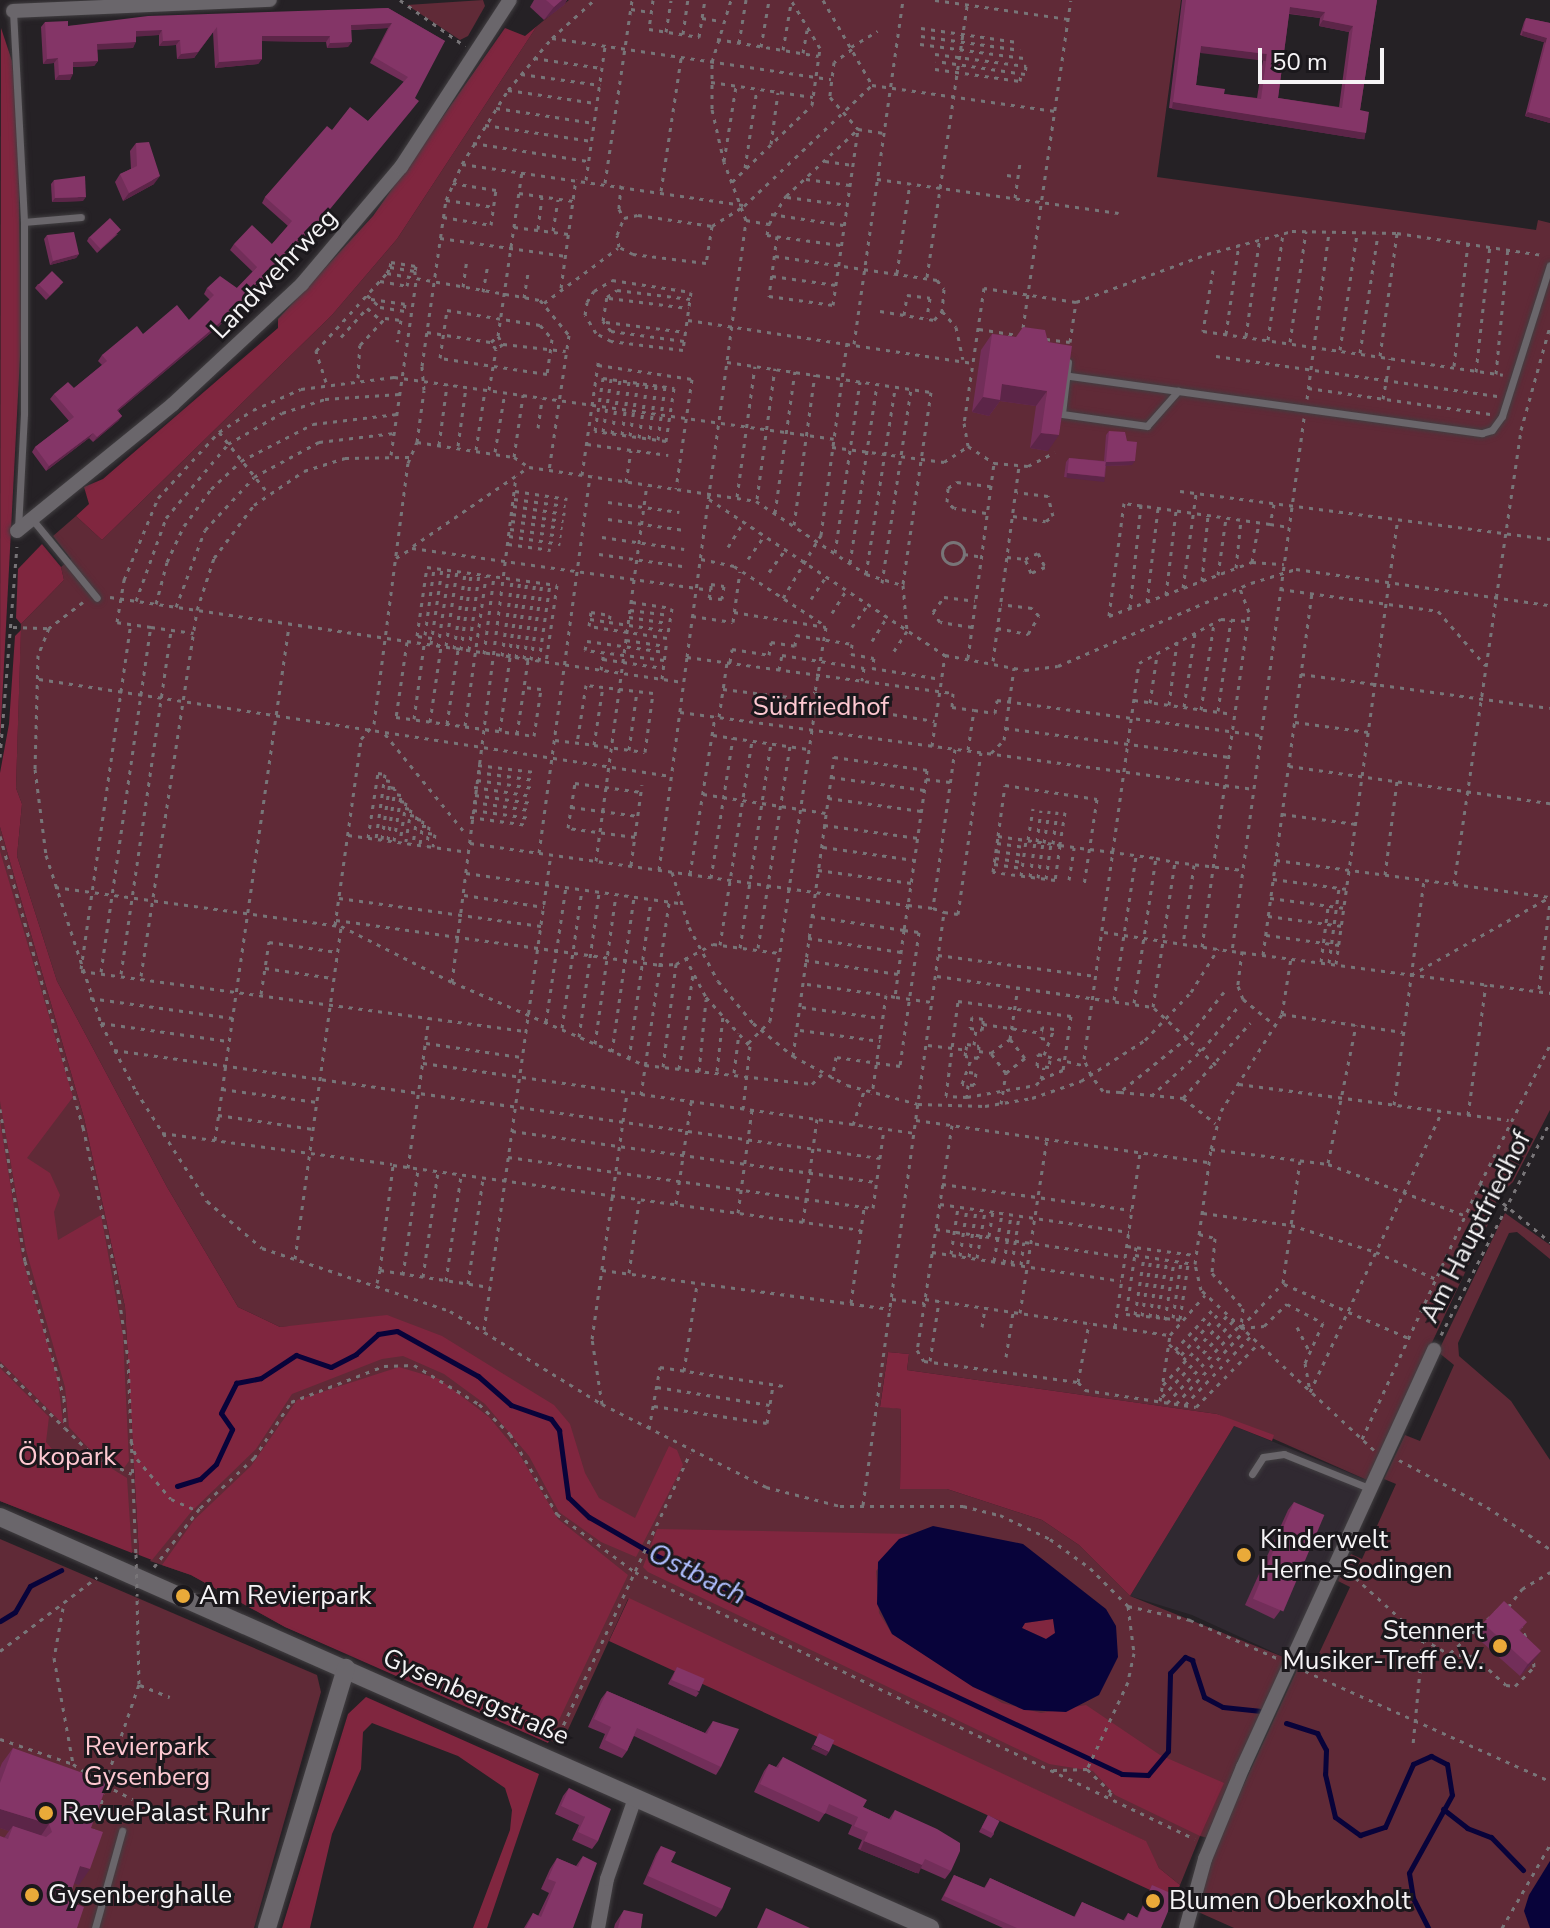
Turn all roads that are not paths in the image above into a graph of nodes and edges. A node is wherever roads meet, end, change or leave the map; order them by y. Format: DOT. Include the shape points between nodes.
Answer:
graph roads {
  1 [pos="270,0"];
  2 [pos="510,0"];
  3 [pos="13,11"];
  4 [pos="81,217"];
  5 [pos="24,222"];
  6 [pos="1550,265"];
  7 [pos="1068,362"];
  8 [pos="1070,376"];
  9 [pos="1178,391"];
  10 [pos="32,519"];
  11 [pos="17,531"];
  12 [pos="97,598"];
  13 [pos="1434,1350"];
  14 [pos="1252,1474"];
  15 [pos="1371,1489"];
  16 [pos="0,1517"];
  17 [pos="346,1668"];
  18 [pos="635,1798"];
  19 [pos="122,1831"];
  20 [pos="95,1928"];
  21 [pos="267,1928"];
  22 [pos="598,1928"];
  23 [pos="930,1928"];
  24 [pos="1186,1928"];
  1 -- 3 [label="street"];
  2 -- 10 [label="street, Landwehrweg" via="401,167 302,284 215,368"];
  3 -- 5 [label="lane"];
  4 -- 5 [label="lane"];
  5 -- 11 [label="lane" via="24,414"];
  6 -- 9 [label="lane" via="1502,416 1492,430 1482,433"];
  7 -- 8 [label="lane"];
  8 -- 9 [label="lane"];
  8 -- 9 [label="lane" via="1062,414 1147,426"];
  10 -- 11 [label="street, Landwehrweg"];
  10 -- 12 [label="lane"];
  13 -- 15 [label="street"];
  14 -- 15 [label="lane" via="1263,1457 1276,1453"];
  15 -- 24 [label="street" via="1211,1846"];
  16 -- 17 [label="street, Gysenbergstraße" via="114,1566 141,1588"];
  17 -- 18 [label="street, Gysenbergstraße"];
  17 -- 21 [label="street"];
  18 -- 22 [label="street" via="607,1879"];
  18 -- 23 [label="street, Gysenbergstraße"];
  19 -- 20 [label="lane"];
}
